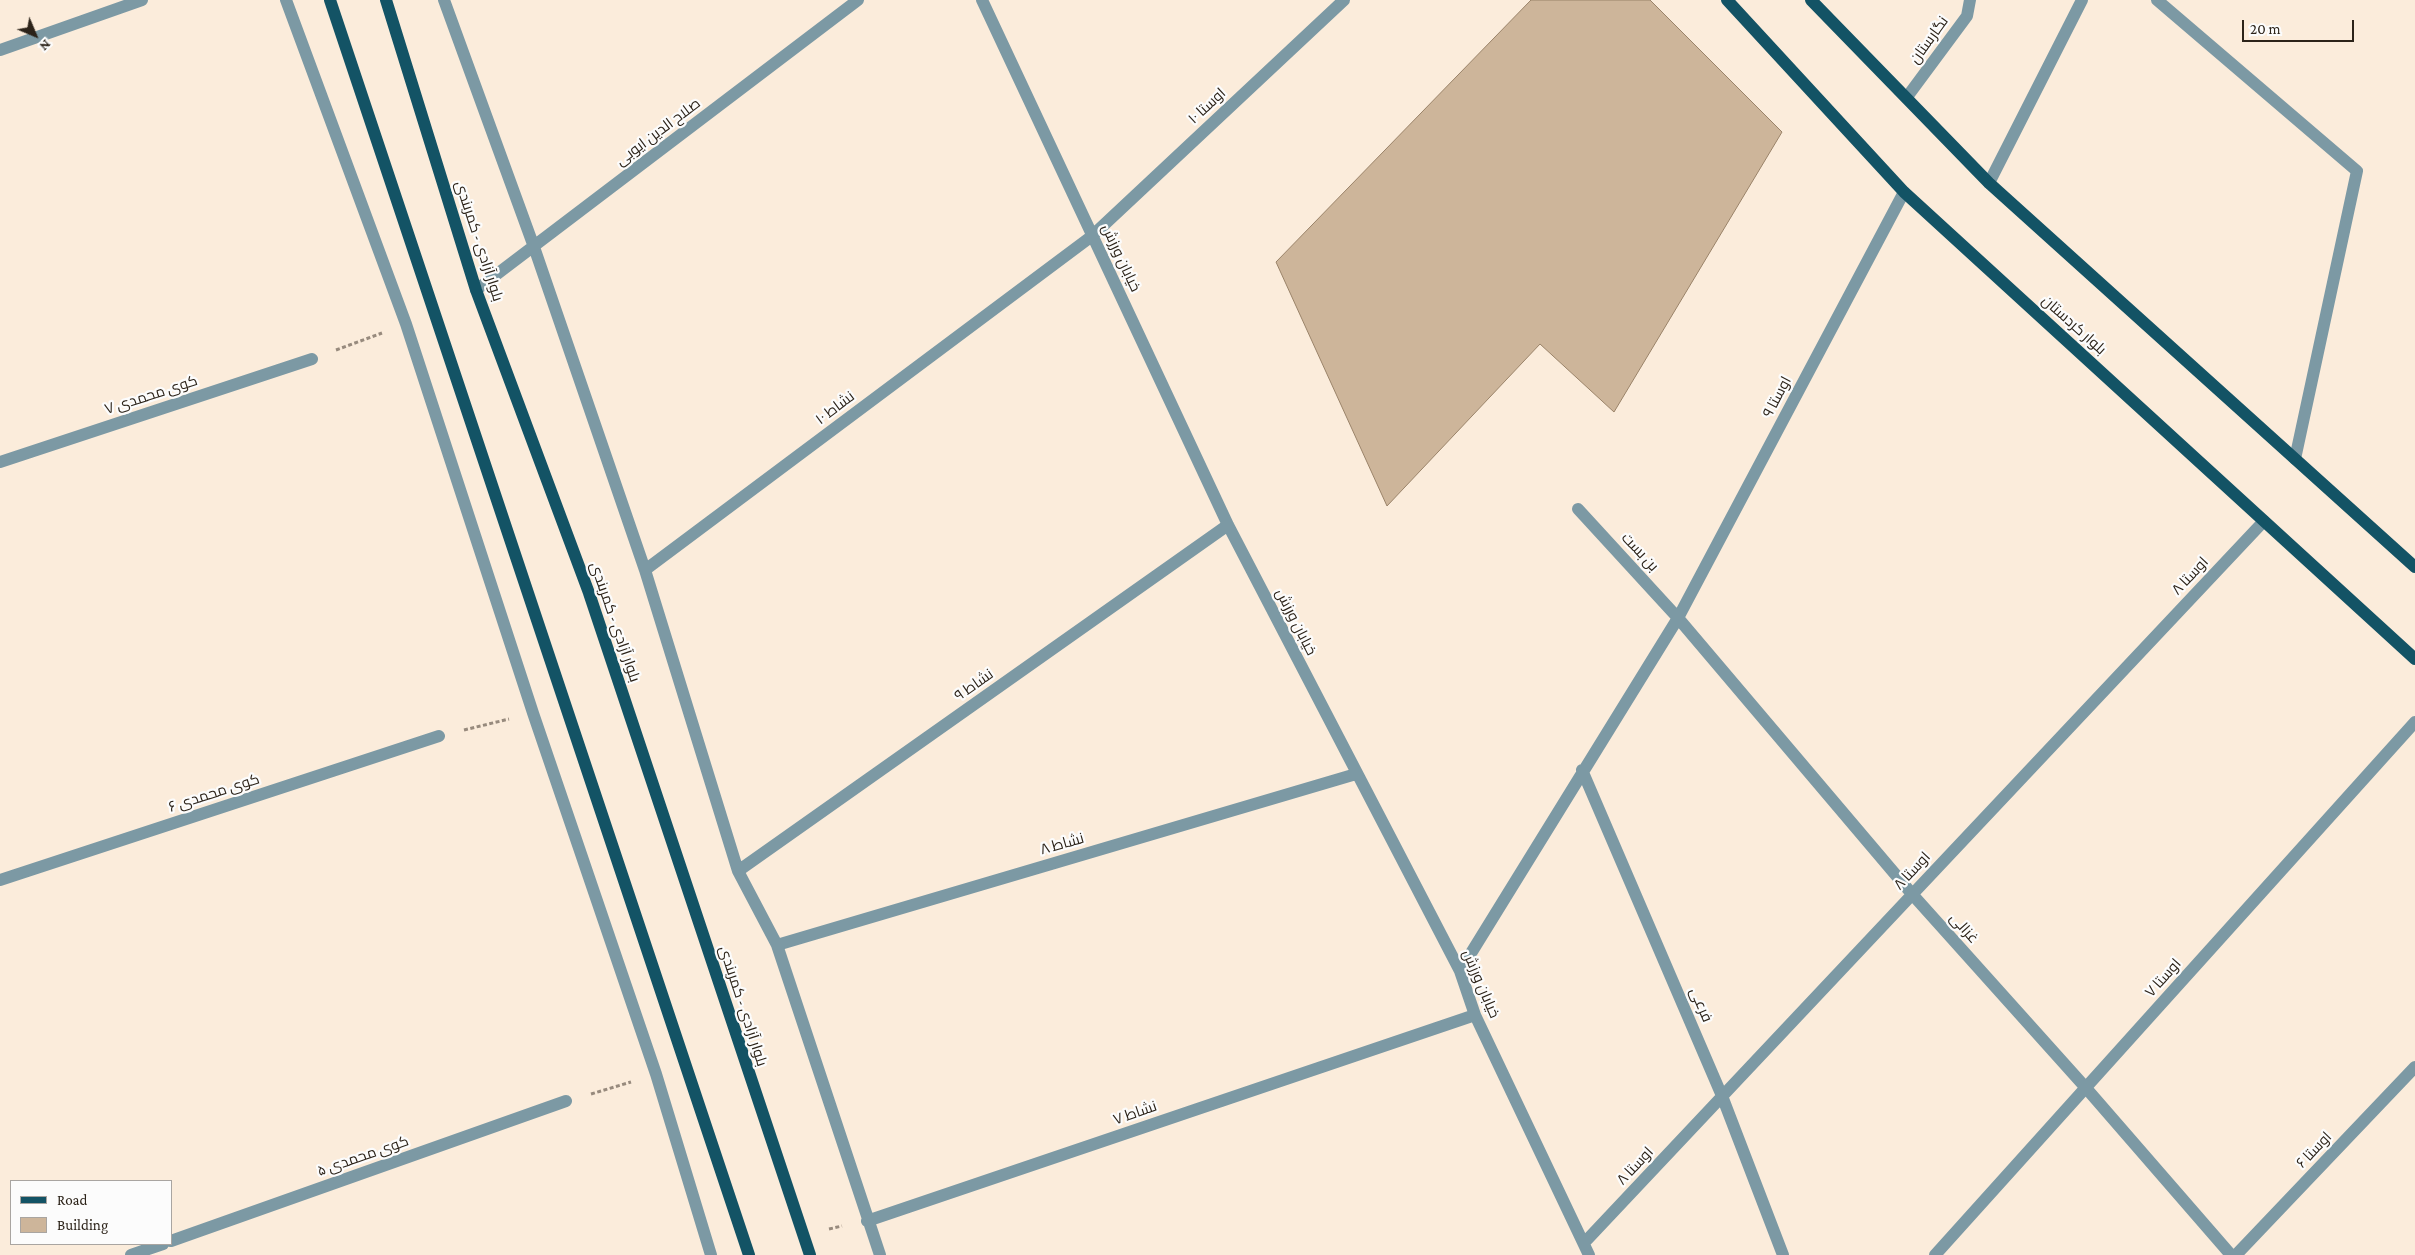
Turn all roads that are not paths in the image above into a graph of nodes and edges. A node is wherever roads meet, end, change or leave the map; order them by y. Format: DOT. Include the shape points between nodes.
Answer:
graph roads {
  1 [pos="142,0"];
  2 [pos="286,0"];
  3 [pos="330,0"];
  4 [pos="386,0"];
  5 [pos="444,0"];
  6 [pos="858,0"];
  7 [pos="982,0"];
  8 [pos="1344,0"];
  9 [pos="1727,0"];
  10 [pos="1811,0"];
  11 [pos="1970,0"];
  12 [pos="2082,0"];
  13 [pos="2157,0"];
  14 [pos="0,50"];
  15 [pos="1907,97"];
  16 [pos="1989,182"];
  17 [pos="1904,192"];
  18 [pos="1092,236"];
  19 [pos="534,247"];
  20 [pos="476,290"];
  21 [pos="312,359"];
  22 [pos="2295,459"];
  23 [pos="0,462"];
  24 [pos="1578,509"];
  25 [pos="2264,521"];
  26 [pos="1228,525"];
  27 [pos="2415,567"];
  28 [pos="645,570"];
  29 [pos="1678,618"];
  30 [pos="2415,659"];
  31 [pos="2415,722"];
  32 [pos="439,736"];
  33 [pos="1582,770"];
  34 [pos="1356,774"];
  35 [pos="738,871"];
  36 [pos="0,880"];
  37 [pos="1912,894"];
  38 [pos="778,945"];
  39 [pos="1460,972"];
  40 [pos="1475,1015"];
  41 [pos="2415,1067"];
  42 [pos="2086,1088"];
  43 [pos="1722,1096"];
  44 [pos="566,1101"];
  45 [pos="867,1221"];
  46 [pos="172,1241"];
  47 [pos="1584,1243"];
  48 [pos="160,1245"];
  49 [pos="131,1255"];
  50 [pos="711,1255"];
  51 [pos="749,1255"];
  52 [pos="810,1255"];
  53 [pos="880,1255"];
  54 [pos="1590,1255"];
  55 [pos="1783,1255"];
  56 [pos="1935,1255"];
  57 [pos="2232,1255"];
  58 [pos="2236,1255"];
  1 -- 14 [label="street"];
  2 -- 50 [label="street" via="406,324 656,1074"];
  3 -- 51 [label="main road"];
  4 -- 20 [label="main road, بلوار آزادی - کمربندی"];
  5 -- 19 [label="street"];
  6 -- 19 [label="street, صلاح الدین ایوبی"];
  7 -- 18 [label="street, خیابان ورزش"];
  8 -- 18 [label="street, اوستا ۱۰"];
  9 -- 17 [label="main road, بلوار کردستان"];
  10 -- 15 [label="main road"];
  11 -- 15 [label="street, نگارستان" via="1967,16"];
  12 -- 16 [label="street"];
  13 -- 22 [label="street" via="2356,171"];
  15 -- 16 [label="main road"];
  16 -- 22 [label="main road"];
  17 -- 25 [label="main road, بلوار کردستان"];
  17 -- 29 [label="street, اوستا ۹"];
  18 -- 26 [label="street, خیابان ورزش"];
  18 -- 28 [label="street, نشاط ۱۰"];
  19 -- 20 [label="street, صلاح الدین ایوبی"];
  19 -- 28 [label="street"];
  20 -- 52 [label="main road, بلوار آزادی - کمربندی" via="589,593"];
  21 -- 23 [label="street, کوی محمدی ۷"];
  22 -- 27 [label="main road"];
  24 -- 29 [label="street, بن بست"];
  25 -- 30 [label="main road, بلوار کردستان"];
  25 -- 37 [label="street, اوستا ۸"];
  26 -- 34 [label="street, خیابان ورزش"];
  26 -- 35 [label="street, نشاط ۹"];
  28 -- 35 [label="street"];
  29 -- 33 [label="street, اوستا ۹"];
  29 -- 37 [label="street, غزالی"];
  31 -- 42 [label="street, اوستا ۷"];
  32 -- 36 [label="street, کوی محمدی ۶"];
  33 -- 39 [label="street, اوستا ۹"];
  33 -- 43 [label="street, فرعی"];
  34 -- 38 [label="street, نشاط ۸"];
  34 -- 39 [label="street, خیابان ورزش"];
  35 -- 38 [label="street"];
  37 -- 42 [label="street, غزالی"];
  37 -- 43 [label="street, اوستا ۸"];
  38 -- 45 [label="street"];
  39 -- 40 [label="street, خیابان ورزش"];
  40 -- 45 [label="street, نشاط ۷"];
  40 -- 47 [label="street, خیابان ورزش"];
  41 -- 58 [label="street, اوستا ۶"];
  42 -- 56 [label="street, اوستا ۷"];
  42 -- 57 [label="street, غزالی"];
  43 -- 47 [label="street, اوستا ۸"];
  43 -- 55 [label="street, فرعی"];
  44 -- 46 [label="street, کوی محمدی ۵"];
  45 -- 53 [label="street"];
  47 -- 54 [label="street, خیابان ورزش"];
  48 -- 49 [label="street"];
}
